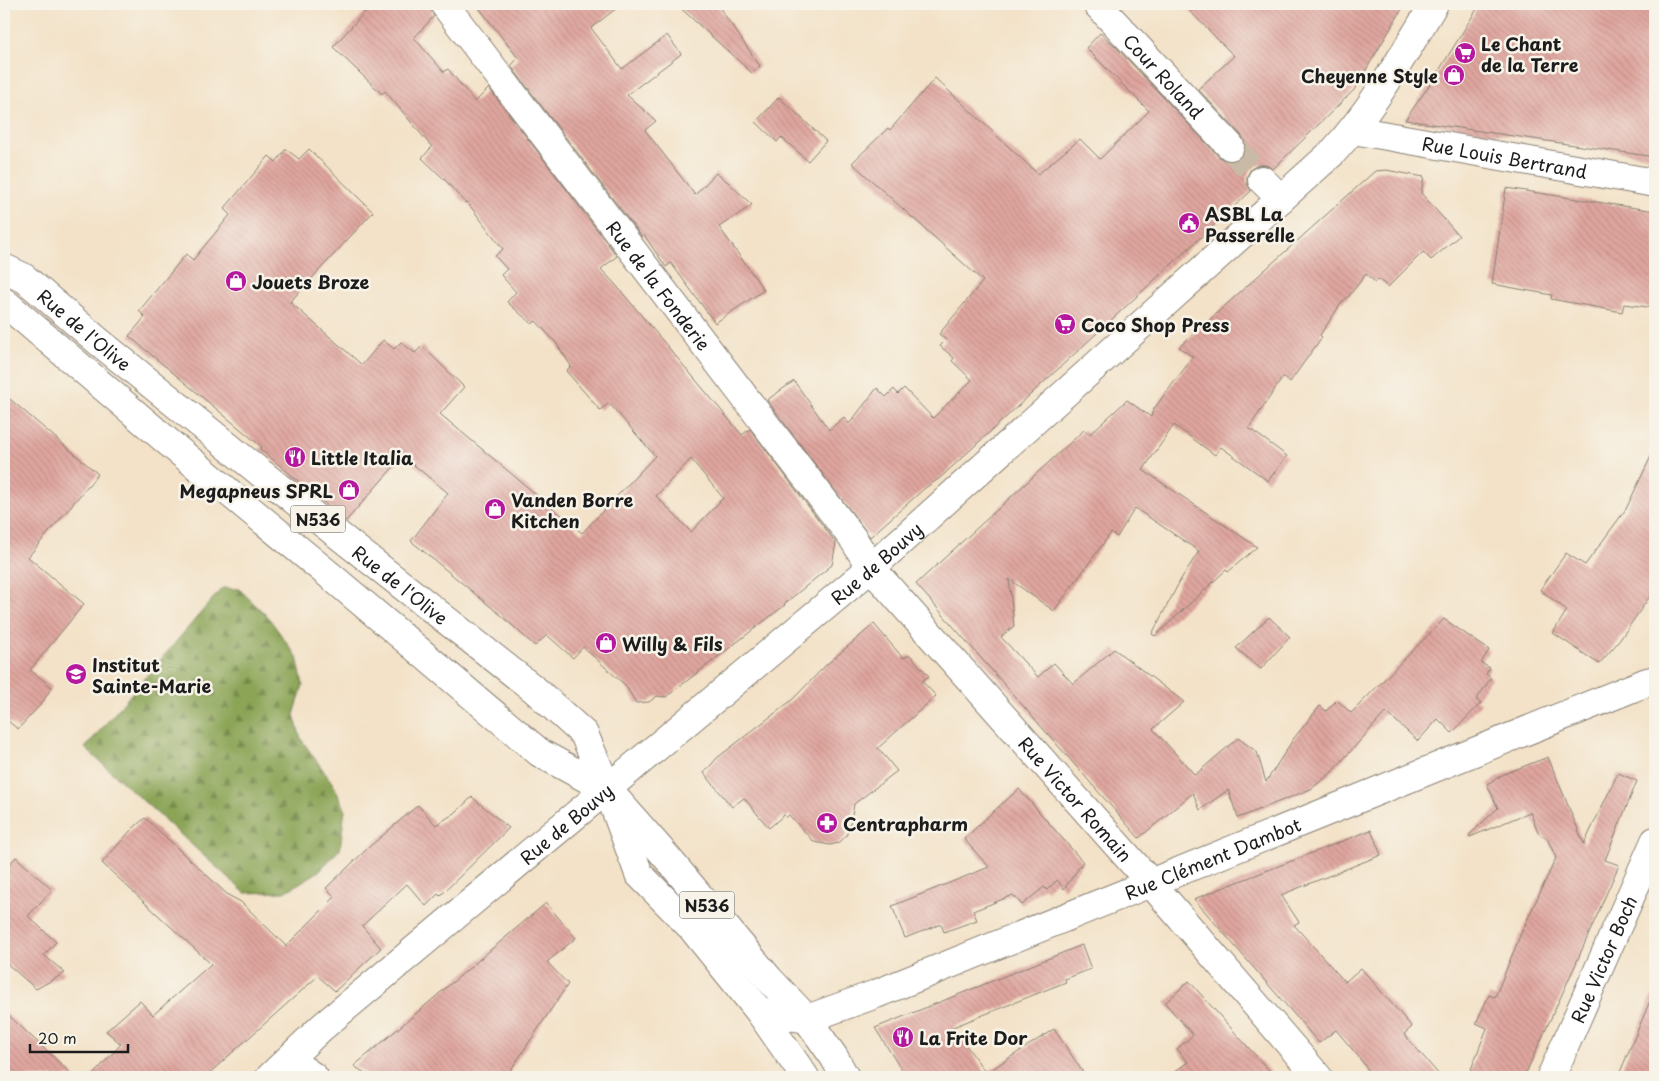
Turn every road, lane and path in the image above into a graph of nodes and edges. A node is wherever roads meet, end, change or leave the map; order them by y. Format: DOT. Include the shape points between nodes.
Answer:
graph roads {
  1 [pos="444,4"];
  2 [pos="1097,4"];
  3 [pos="1434,4"];
  4 [pos="1353,130"];
  5 [pos="1230,146"];
  6 [pos="1262,180"];
  7 [pos="1655,183"];
  8 [pos="1281,199"];
  9 [pos="4,268"];
  10 [pos="4,302"];
  11 [pos="871,568"];
  12 [pos="1653,677"];
  13 [pos="608,790"];
  14 [pos="1655,841"];
  15 [pos="1150,882"];
  16 [pos="758,1011"];
  17 [pos="807,1019"];
  18 [pos="279,1069"];
  19 [pos="314,1077"];
  20 [pos="805,1077"];
  21 [pos="846,1077"];
  22 [pos="1318,1077"];
  23 [pos="1551,1077"];
  1 -- 11 [label="street, Rue de la Fonderie" via="854,540"];
  2 -- 5 [label="street, Cour Roland"];
  3 -- 4 [label="street, Rue de Bouvy"];
  4 -- 7 [label="street, Rue Louis Bertrand"];
  4 -- 8 [label="street, Rue de Bouvy"];
  6 -- 8 [label="street"];
  8 -- 11 [label="street, Rue de Bouvy"];
  9 -- 13 [label="street, Rue de l'Olive / N536" via="23,277 311,514 535,690 584,734"];
  10 -- 13 [label="street, Rue de l'Olive / N536" via="540,753"];
  11 -- 13 [label="street, Rue de Bouvy"];
  11 -- 15 [label="street, Rue Victor Romain"];
  12 -- 15 [label="street, Rue Clément Dambot"];
  13 -- 16 [label="street, Rue de l'Olive / N536" via="640,874 692,928"];
  13 -- 17 [label="street, Rue de l'Olive / N536"];
  13 -- 18 [label="street, Rue de Bouvy" via="321,1028"];
  14 -- 23 [label="street, Rue Victor Boch"];
  15 -- 17 [label="street, Rue Clément Dambot"];
  15 -- 22 [label="street, Rue Victor Romain"];
  16 -- 17 [label="street, Rue Clément Dambot"];
  16 -- 20 [label="street, N536"];
  17 -- 21 [label="street, N536"];
  18 -- 19 [label="street"];
}
